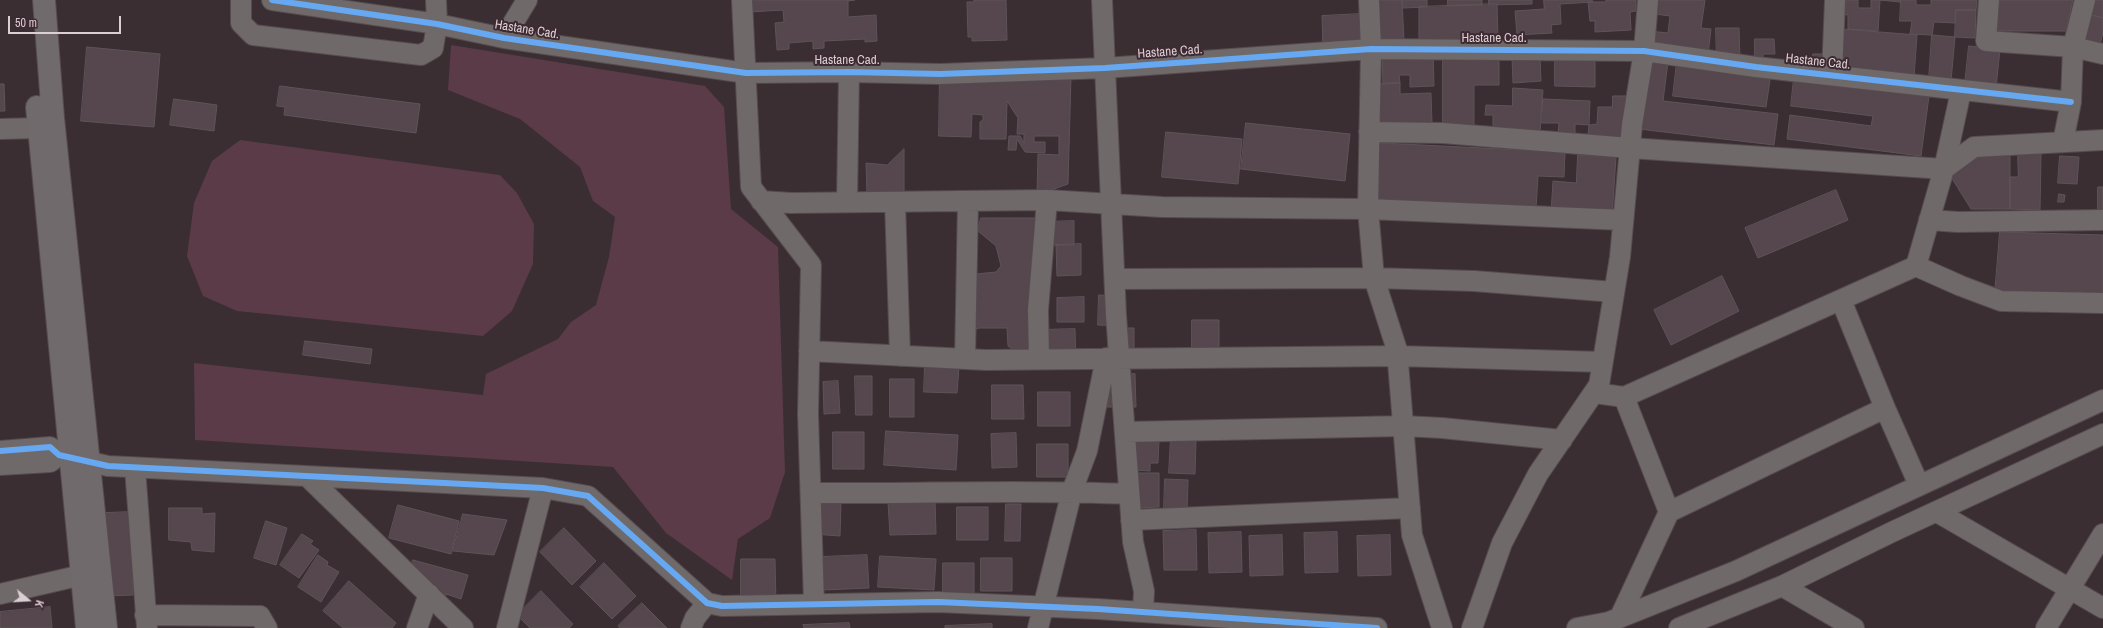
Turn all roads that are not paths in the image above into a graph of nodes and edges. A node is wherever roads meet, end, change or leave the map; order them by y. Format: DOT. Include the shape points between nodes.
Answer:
graph roads {
  1 [pos="30,0"];
  2 [pos="44,0"];
  3 [pos="241,0"];
  4 [pos="272,0"];
  5 [pos="436,0"];
  6 [pos="527,0"];
  7 [pos="742,0"];
  8 [pos="1102,0"];
  9 [pos="1369,0"];
  10 [pos="1648,0"];
  11 [pos="1835,0"];
  12 [pos="1989,0"];
  13 [pos="2085,0"];
  14 [pos="437,24"];
  15 [pos="504,38"];
  16 [pos="2073,47"];
  17 [pos="1371,49"];
  18 [pos="1644,51"];
  19 [pos="2103,54"];
  20 [pos="1105,68"];
  21 [pos="849,72"];
  22 [pos="746,73"];
  23 [pos="1832,74"];
  24 [pos="1961,91"];
  25 [pos="2071,102"];
  26 [pos="39,128"];
  27 [pos="0,129"];
  28 [pos="1369,132"];
  29 [pos="2103,140"];
  30 [pos="2063,142"];
  31 [pos="1630,148"];
  32 [pos="1944,168"];
  33 [pos="1047,200"];
  34 [pos="762,201"];
  35 [pos="968,201"];
  36 [pos="847,202"];
  37 [pos="895,202"];
  38 [pos="1111,205"];
  39 [pos="1368,209"];
  40 [pos="1623,220"];
  41 [pos="1929,220"];
  42 [pos="2103,220"];
  43 [pos="1916,266"];
  44 [pos="1374,278"];
  45 [pos="1115,279"];
  46 [pos="1614,292"];
  47 [pos="1841,300"];
  48 [pos="2103,303"];
  49 [pos="809,351"];
  50 [pos="900,356"];
  51 [pos="1398,356"];
  52 [pos="1113,358"];
  53 [pos="965,359"];
  54 [pos="1039,359"];
  55 [pos="1602,362"];
  56 [pos="1595,393"];
  57 [pos="1624,397"];
  58 [pos="2103,400"];
  59 [pos="1885,408"];
  60 [pos="1404,426"];
  61 [pos="1125,432"];
  62 [pos="2103,434"];
  63 [pos="1562,440"];
  64 [pos="0,451"];
  65 [pos="73,458"];
  66 [pos="0,465"];
  67 [pos="135,468"];
  68 [pos="308,477"];
  69 [pos="1919,485"];
  70 [pos="543,488"];
  71 [pos="1072,491"];
  72 [pos="812,493"];
  73 [pos="1129,494"];
  74 [pos="1410,508"];
  75 [pos="1669,512"];
  76 [pos="1937,512"];
  77 [pos="1131,520"];
  78 [pos="2103,534"];
  79 [pos="82,575"];
  80 [pos="1782,586"];
  81 [pos="2070,589"];
  82 [pos="0,594"];
  83 [pos="428,594"];
  84 [pos="707,603"];
  85 [pos="814,604"];
  86 [pos="1043,607"];
  87 [pos="2103,608"];
  88 [pos="1143,612"];
  89 [pos="1620,617"];
  90 [pos="146,622"];
  91 [pos="513,624"];
  92 [pos="87,628"];
  93 [pos="106,628"];
  94 [pos="267,628"];
  95 [pos="417,628"];
  96 [pos="463,628"];
  97 [pos="691,628"];
  98 [pos="1038,628"];
  99 [pos="1377,628"];
  100 [pos="1442,628"];
  101 [pos="1472,628"];
  102 [pos="1577,628"];
  103 [pos="1679,628"];
  104 [pos="1854,628"];
  105 [pos="2046,628"];
  1 -- 26 [label="main road"];
  2 -- 65 [label="main road"];
  3 -- 14 [label="street" via="241,23 253,35 421,55 433,48"];
  4 -- 14 [label="street, Hastane Cad."];
  5 -- 14 [label="street"];
  6 -- 15 [label="street"];
  7 -- 22 [label="street"];
  8 -- 20 [label="street"];
  9 -- 17 [label="street"];
  10 -- 18 [label="street"];
  11 -- 23 [label="street"];
  12 -- 16 [label="street" via="1986,41"];
  13 -- 16 [label="street"];
  14 -- 15 [label="street, Hastane Cad."];
  15 -- 22 [label="street, Hastane Cad."];
  16 -- 19 [label="street"];
  16 -- 25 [label="street"];
  17 -- 18 [label="street, Hastane Cad."];
  17 -- 20 [label="street, Hastane Cad."];
  17 -- 28 [label="street"];
  18 -- 23 [label="street, Hastane Cad." via="1756,67"];
  18 -- 31 [label="street"];
  20 -- 21 [label="street, Hastane Cad." via="940,74"];
  20 -- 38 [label="street"];
  21 -- 22 [label="street, Hastane Cad."];
  21 -- 36 [label="street"];
  22 -- 34 [label="street" via="751,187"];
  23 -- 24 [label="street, Hastane Cad."];
  24 -- 25 [label="street, Hastane Cad." via="1992,92"];
  24 -- 32 [label="street"];
  25 -- 30 [label="street"];
  26 -- 27 [label="street"];
  26 -- 65 [label="main road"];
  28 -- 31 [label="street" via="1443,133"];
  28 -- 39 [label="street"];
  29 -- 30 [label="street"];
  30 -- 32 [label="street" via="1974,147"];
  31 -- 32 [label="street"];
  31 -- 40 [label="street"];
  32 -- 41 [label="street"];
  33 -- 35 [label="street"];
  33 -- 38 [label="street"];
  33 -- 54 [label="street" via="1038,310"];
  34 -- 36 [label="street"];
  34 -- 49 [label="street" via="811,265"];
  35 -- 37 [label="street"];
  35 -- 53 [label="street"];
  36 -- 37 [label="street"];
  37 -- 50 [label="street"];
  38 -- 39 [label="street"];
  38 -- 45 [label="street"];
  39 -- 40 [label="street"];
  39 -- 44 [label="street"];
  40 -- 46 [label="street"];
  41 -- 42 [label="street"];
  41 -- 43 [label="street"];
  43 -- 47 [label="street"];
  43 -- 48 [label="street" via="2001,301"];
  44 -- 45 [label="street"];
  44 -- 46 [label="street" via="1474,281"];
  44 -- 51 [label="street"];
  45 -- 52 [label="street"];
  46 -- 55 [label="street"];
  47 -- 57 [label="street"];
  47 -- 59 [label="street"];
  49 -- 50 [label="street"];
  49 -- 72 [label="street" via="808,414"];
  50 -- 53 [label="street"];
  51 -- 52 [label="street"];
  51 -- 55 [label="street"];
  51 -- 60 [label="street"];
  52 -- 54 [label="street"];
  52 -- 61 [label="street"];
  52 -- 71 [label="street" via="1087,451"];
  53 -- 54 [label="street"];
  55 -- 56 [label="street" via="1599,385"];
  56 -- 57 [label="street"];
  56 -- 63 [label="street"];
  57 -- 75 [label="street"];
  58 -- 69 [label="street"];
  59 -- 69 [label="street"];
  59 -- 75 [label="street"];
  60 -- 61 [label="street"];
  60 -- 63 [label="street"];
  60 -- 74 [label="street"];
  61 -- 73 [label="street"];
  62 -- 76 [label="street"];
  63 -- 101 [label="street" via="1538,474 1502,543"];
  64 -- 65 [label="street" via="50,447"];
  65 -- 66 [label="street"];
  65 -- 67 [label="street" via="108,466"];
  65 -- 79 [label="main road"];
  65 -- 93 [label="main road"];
  67 -- 68 [label="street"];
  67 -- 90 [label="street"];
  68 -- 70 [label="street"];
  68 -- 83 [label="street"];
  69 -- 89 [label="street" via="1736,571"];
  70 -- 84 [label="street" via="588,496"];
  70 -- 91 [label="street"];
  71 -- 72 [label="street"];
  71 -- 73 [label="street"];
  71 -- 86 [label="street"];
  72 -- 85 [label="street"];
  73 -- 77 [label="street"];
  74 -- 77 [label="street"];
  74 -- 100 [label="street" via="1412,535"];
  75 -- 89 [label="street"];
  76 -- 80 [label="street"];
  76 -- 81 [label="street"];
  77 -- 88 [label="street" via="1144,591"];
  78 -- 81 [label="street"];
  79 -- 82 [label="street"];
  79 -- 92 [label="main road"];
  80 -- 103 [label="street"];
  80 -- 104 [label="street"];
  81 -- 87 [label="street"];
  81 -- 105 [label="street"];
  83 -- 95 [label="street"];
  83 -- 96 [label="street"];
  84 -- 85 [label="street" via="722,606"];
  84 -- 97 [label="street"];
  85 -- 86 [label="street" via="938,602"];
  86 -- 88 [label="street"];
  86 -- 98 [label="street"];
  88 -- 99 [label="street"];
  89 -- 102 [label="street" via="1609,622"];
  90 -- 94 [label="street" via="260,616"];
}
